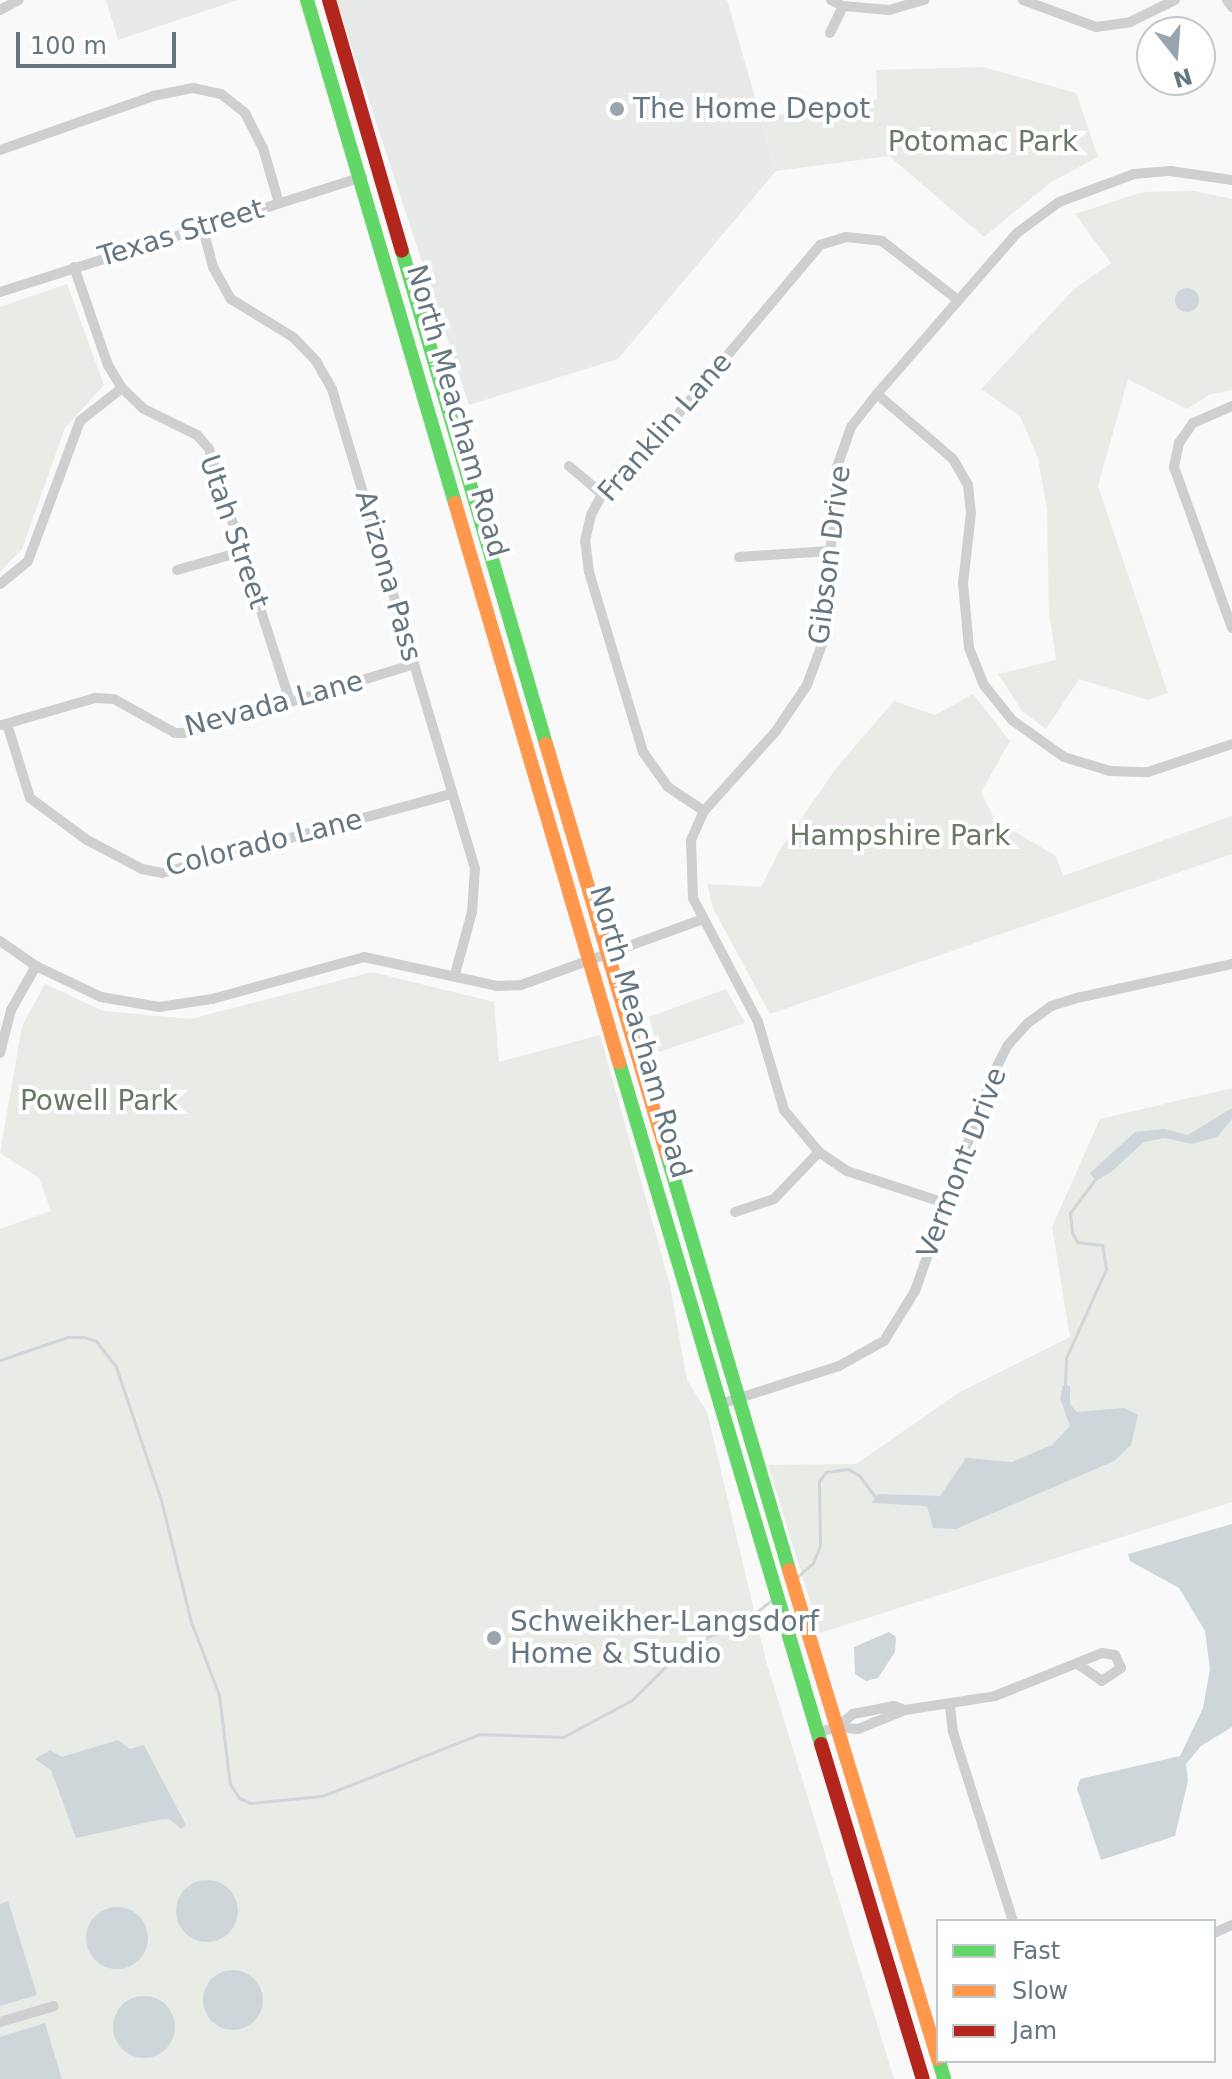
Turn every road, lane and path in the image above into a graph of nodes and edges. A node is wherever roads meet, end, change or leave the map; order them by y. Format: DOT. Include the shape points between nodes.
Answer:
graph roads {
  1 [pos="19,0"];
  2 [pos="307,0"];
  3 [pos="329,0"];
  4 [pos="831,0"];
  5 [pos="925,0"];
  6 [pos="1023,0"];
  7 [pos="1175,0"];
  8 [pos="1227,0"];
  9 [pos="843,6"];
  10 [pos="1232,7"];
  11 [pos="0,10"];
  12 [pos="830,33"];
  13 [pos="0,150"];
  14 [pos="362,177"];
  15 [pos="1232,180"];
  16 [pos="279,203"];
  17 [pos="202,225"];
  18 [pos="74,267"];
  19 [pos="0,292"];
  20 [pos="958,300"];
  21 [pos="122,388"];
  22 [pos="877,394"];
  23 [pos="1232,406"];
  24 [pos="569,466"];
  25 [pos="602,494"];
  26 [pos="244,551"];
  27 [pos="829,551"];
  28 [pos="739,557"];
  29 [pos="177,570"];
  30 [pos="0,584"];
  31 [pos="1232,628"];
  32 [pos="414,664"];
  33 [pos="290,702"];
  34 [pos="3,725"];
  35 [pos="1232,744"];
  36 [pos="450,794"];
  37 [pos="704,811"];
  38 [pos="701,920"];
  39 [pos="0,941"];
  40 [pos="609,950"];
  41 [pos="592,960"];
  42 [pos="1232,964"];
  43 [pos="36,966"];
  44 [pos="455,974"];
  45 [pos="0,1053"];
  46 [pos="819,1152"];
  47 [pos="945,1203"];
  48 [pos="735,1212"];
  49 [pos="741,1398"];
  50 [pos="721,1404"];
  51 [pos="1078,1664"];
  52 [pos="950,1705"];
  53 [pos="905,1710"];
  54 [pos="837,1727"];
  55 [pos="818,1733"];
  56 [pos="1012,1919"];
  57 [pos="54,2006"];
  58 [pos="0,2022"];
  59 [pos="936,2053"];
  60 [pos="923,2079"];
  1 -- 11 [label="street"];
  2 -- 14 [label="main road, North Meacham Road"];
  3 -- 40 [label="main road, North Meacham Road"];
  4 -- 9 [label="street"];
  5 -- 9 [label="street" via="889,10"];
  6 -- 7 [label="street" via="1096,27 1130,22"];
  8 -- 10 [label="street"];
  9 -- 12 [label="street"];
  13 -- 16 [label="street" via="153,96 193,88 221,94 245,113 263,148"];
  14 -- 16 [label="street, Texas Street"];
  14 -- 41 [label="main road, North Meacham Road"];
  15 -- 20 [label="street, Gibson Drive" via="1164,171 1107,180 1077,192 1035,217"];
  16 -- 17 [label="street, Texas Street"];
  17 -- 18 [label="street, Texas Street"];
  17 -- 32 [label="street, Arizona Pass" via="213,267 231,299 293,337 332,389"];
  18 -- 19 [label="street, Texas Street"];
  18 -- 21 [label="street, Utah Street" via="108,365"];
  20 -- 22 [label="street, Gibson Drive"];
  20 -- 25 [label="street, Franklin Lane" via="882,241 846,237 820,245 648,450"];
  21 -- 26 [label="street, Utah Street" via="144,409 197,435 209,449"];
  21 -- 30 [label="street" via="80,421 28,561"];
  22 -- 27 [label="street, Gibson Drive" via="851,427 837,467"];
  22 -- 35 [label="street" via="953,459 968,485 971,513 963,583 969,648 984,685 1012,720 1064,757 1110,771 1148,772"];
  23 -- 31 [label="street" via="1193,423 1179,443 1174,467"];
  24 -- 25 [label="street"];
  25 -- 37 [label="street, Franklin Lane" via="585,541 643,752 668,787"];
  26 -- 29 [label="street"];
  26 -- 33 [label="street, Utah Street"];
  27 -- 28 [label="street"];
  27 -- 37 [label="street, Gibson Drive" via="824,639 807,685 776,731"];
  32 -- 33 [label="street, Nevada Lane"];
  32 -- 36 [label="street, Arizona Pass"];
  33 -- 34 [label="street, Nevada Lane" via="189,733 175,733 114,699 95,698"];
  34 -- 36 [label="street, Colorado Lane" via="30,798 87,840 142,869 162,873"];
  36 -- 44 [label="street, Arizona Pass" via="475,868 472,912"];
  37 -- 38 [label="street, Gibson Drive" via="689,861"];
  38 -- 40 [label="street"];
  38 -- 46 [label="street, Gibson Drive" via="758,1022 775,1093"];
  39 -- 43 [label="street"];
  40 -- 41 [label="street"];
  40 -- 49 [label="main road, North Meacham Road"];
  41 -- 44 [label="street" via="521,985 497,986"];
  41 -- 50 [label="main road, North Meacham Road"];
  42 -- 47 [label="street, Vermont Drive" via="1077,998 1051,1006 1028,1023 1008,1045 990,1080"];
  43 -- 44 [label="street" via="101,997 159,1007 212,999 364,957"];
  43 -- 45 [label="street" via="11,1010"];
  46 -- 47 [label="street, Gibson Drive" via="847,1171"];
  46 -- 48 [label="street" via="774,1199"];
  47 -- 49 [label="street, Vermont Drive" via="915,1291 884,1341 863,1356"];
  49 -- 50 [label="street, Vermont Drive"];
  49 -- 54 [label="main road, North Meacham Road"];
  50 -- 55 [label="main road, North Meacham Road"];
  51 -- 52 [label="street" via="995,1696"];
  52 -- 53 [label="street"];
  52 -- 56 [label="street" via="953,1732"];
  53 -- 54 [label="street" via="858,1729"];
  53 -- 54 [label="street" via="894,1706 853,1714"];
  54 -- 55 [label="street"];
  54 -- 59 [label="main road, North Meacham Road"];
  55 -- 60 [label="main road, North Meacham Road"];
  57 -- 58 [label="street"];
}
